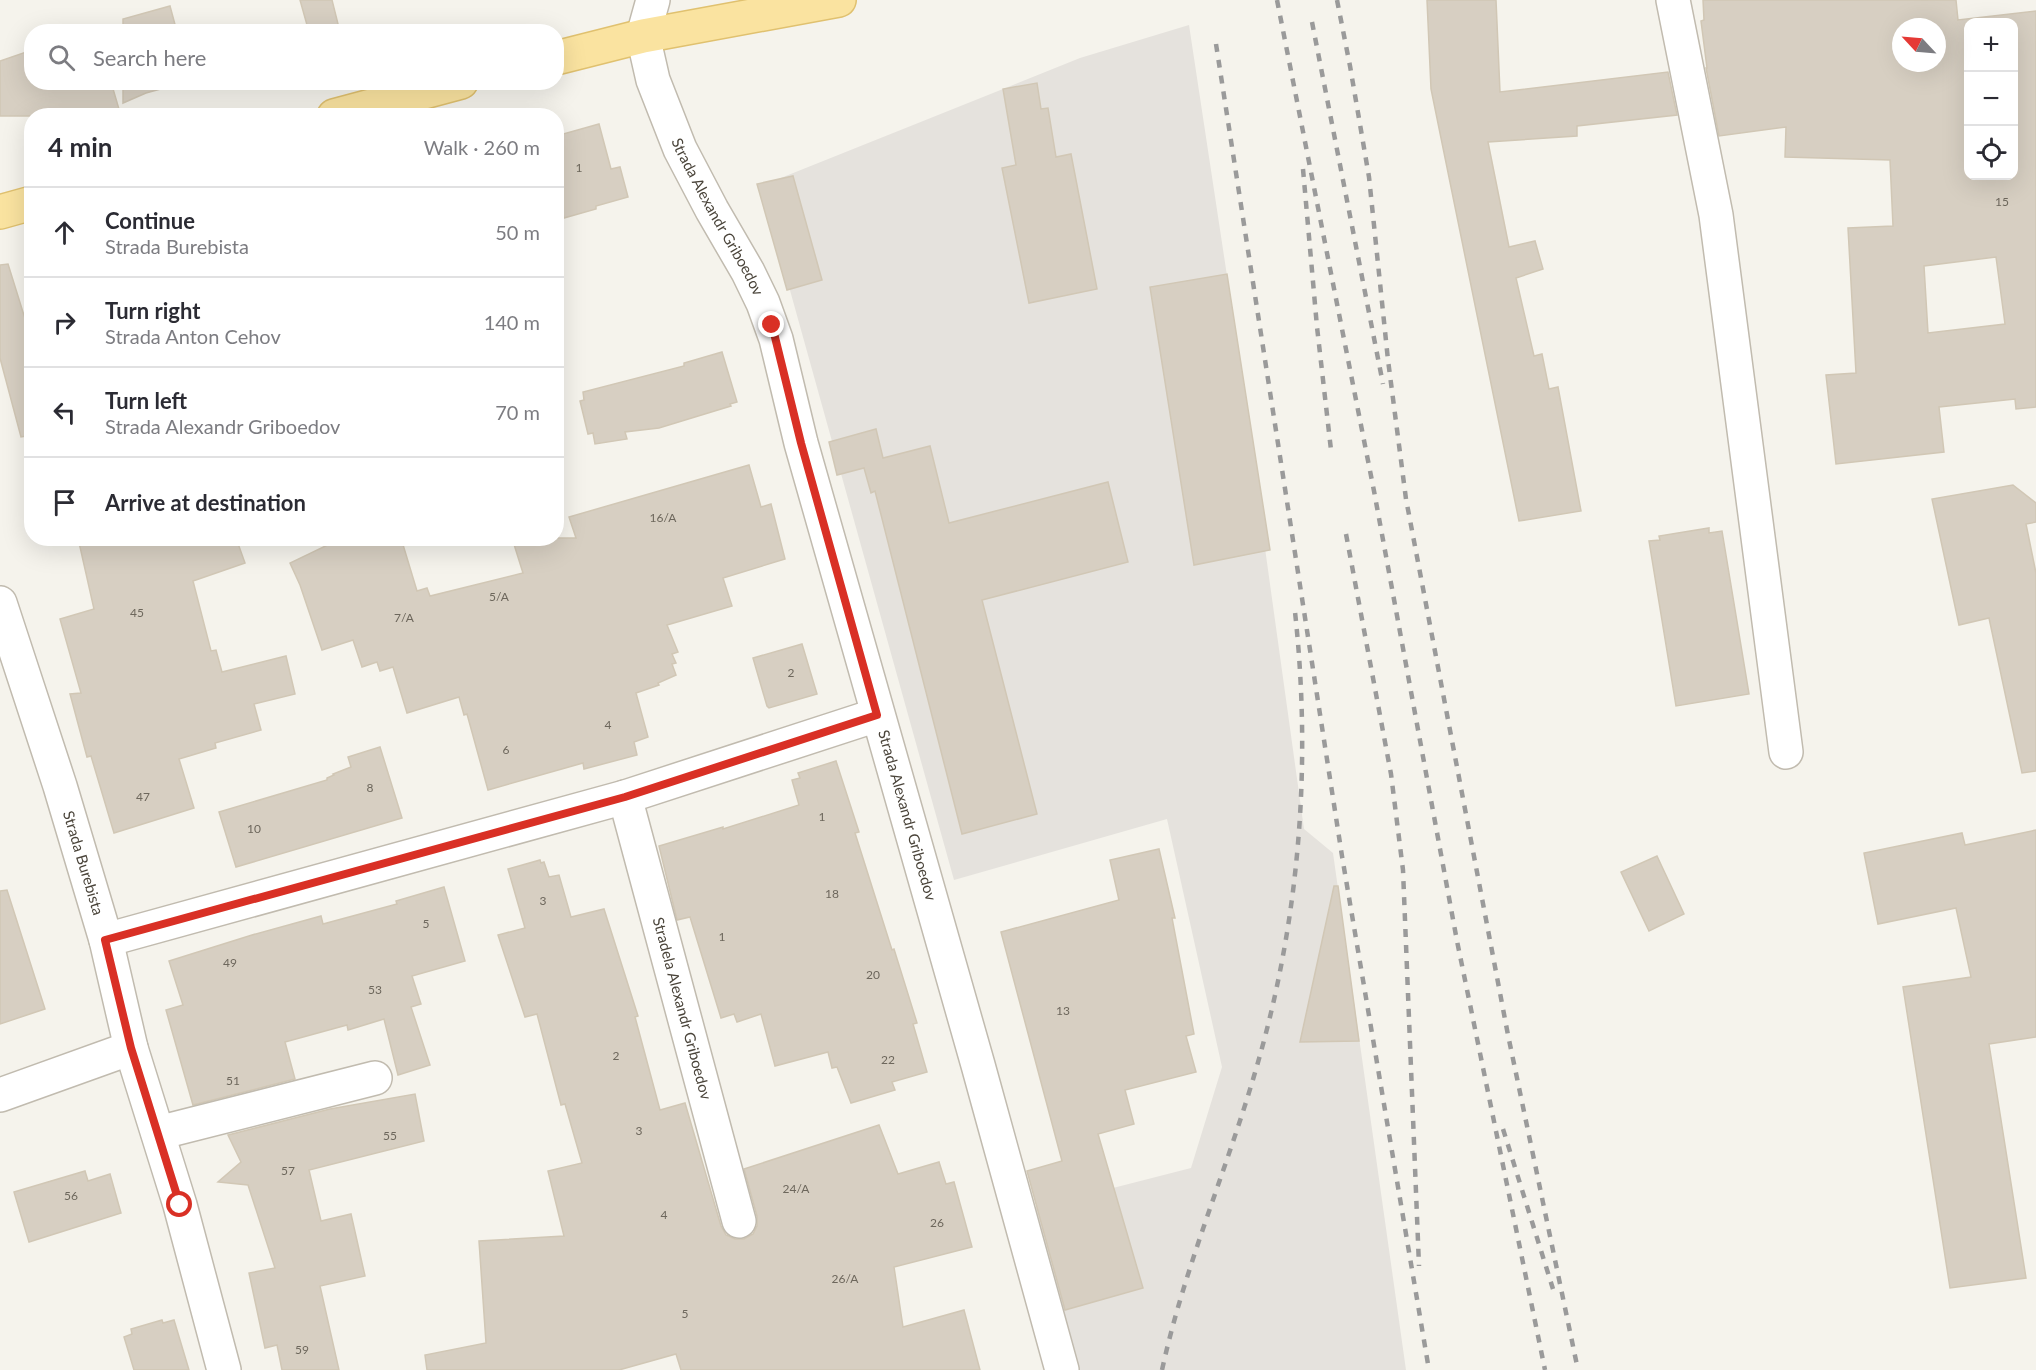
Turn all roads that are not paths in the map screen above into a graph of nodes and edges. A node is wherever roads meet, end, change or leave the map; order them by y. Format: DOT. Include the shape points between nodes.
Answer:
graph roads {
  1 [pos="653,0"];
  2 [pos="839,0"];
  3 [pos="1673,0"];
  4 [pos="643,36"];
  5 [pos="564,56"];
  6 [pos="432,90"];
  7 [pos="364,108"];
  8 [pos="24,205"];
  9 [pos="0,212"];
  10 [pos="0,603"];
  11 [pos="877,715"];
  12 [pos="1786,752"];
  13 [pos="625,797"];
  14 [pos="105,940"];
  15 [pos="131,1048"];
  16 [pos="375,1078"];
  17 [pos="0,1095"];
  18 [pos="158,1134"];
  19 [pos="739,1221"];
  20 [pos="224,1370"];
  21 [pos="1062,1370"];
  1 -- 4 [label="street, Strada Alexandr Griboedov"];
  2 -- 4 [label="main road"];
  3 -- 12 [label="street" via="1716,215"];
  4 -- 5 [label="main road"];
  4 -- 11 [label="street, Strada Alexandr Griboedov" via="653,80 680,149 748,272 772,325"];
  6 -- 7 [label="main road"];
  8 -- 9 [label="main road"];
  10 -- 14 [label="street, Strada Burebista"];
  11 -- 13 [label="street"];
  11 -- 21 [label="street, Strada Alexandr Griboedov"];
  13 -- 14 [label="street"];
  13 -- 19 [label="street, Stradela Alexandr Griboedov"];
  14 -- 15 [label="street, Strada Burebista"];
  15 -- 17 [label="street"];
  15 -- 18 [label="street, Strada Burebista"];
  16 -- 18 [label="street"];
  18 -- 20 [label="street, Strada Burebista"];
}
